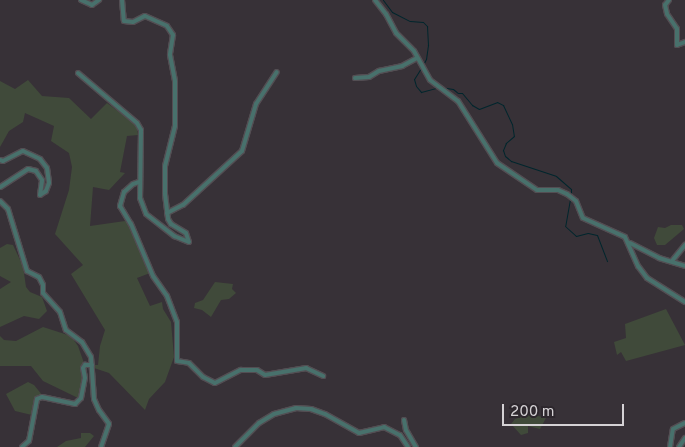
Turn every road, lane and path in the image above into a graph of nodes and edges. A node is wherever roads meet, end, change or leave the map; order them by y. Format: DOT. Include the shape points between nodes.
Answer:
graph roads {
  1 [pos="81,0"];
  2 [pos="99,0"];
  3 [pos="122,0"];
  4 [pos="375,0"];
  5 [pos="668,0"];
  6 [pos="685,42"];
  7 [pos="417,58"];
  8 [pos="277,72"];
  9 [pos="78,73"];
  10 [pos="355,78"];
  11 [pos="0,160"];
  12 [pos="139,182"];
  13 [pos="0,186"];
  14 [pos="0,201"];
  15 [pos="168,212"];
  16 [pos="629,243"];
  17 [pos="685,245"];
  18 [pos="672,262"];
  19 [pos="685,266"];
  20 [pos="685,302"];
  21 [pos="92,364"];
  22 [pos="323,376"];
  23 [pos="404,420"];
  24 [pos="685,423"];
  25 [pos="685,438"];
  26 [pos="22,447"];
  27 [pos="101,447"];
  28 [pos="235,447"];
  29 [pos="408,447"];
  30 [pos="416,447"];
  31 [pos="670,447"];
  32 [pos="679,447"];
  1 -- 2 [label="street" via="92,5"];
  3 -- 15 [label="street" via="124,21 133,22 145,16 167,26 173,34 170,55 175,81 175,126 165,166"];
  4 -- 7 [label="street"];
  5 -- 6 [label="street" via="665,5 677,29 677,44"];
  7 -- 10 [label="street" via="369,77"];
  7 -- 16 [label="street" via="436,85 458,101 497,164 536,190 558,190 567,194 576,201 583,218 620,234"];
  8 -- 15 [label="street" via="256,104 242,151 183,205"];
  9 -- 12 [label="street" via="142,130"];
  11 -- 13 [label="street" via="23,151 40,159 47,168 49,183 40,195 42,180 36,170 28,169"];
  12 -- 15 [label="street" via="146,214 174,236 189,242 186,234 171,224"];
  12 -- 22 [label="street" via="124,192 120,206 177,322 177,361 189,363 203,377 215,383 241,370 257,370 265,374 306,368"];
  14 -- 21 [label="street" via="8,209 28,271 39,277 42,293 60,312 66,330 82,342 92,357"];
  16 -- 18 [label="street"];
  16 -- 20 [label="street" via="638,266 647,278"];
  17 -- 18 [label="street"];
  18 -- 19 [label="street"];
  21 -- 26 [label="street" via="83,368 85,378 81,398 75,404 42,397 37,399 29,441"];
  21 -- 27 [label="street" via="94,399 109,424"];
  23 -- 30 [label="street"];
  24 -- 31 [label="street" via="673,429"];
  25 -- 32 [label="street"];
  28 -- 29 [label="street" via="259,423 274,414 296,408 325,414 359,433 384,427 400,435"];
}
